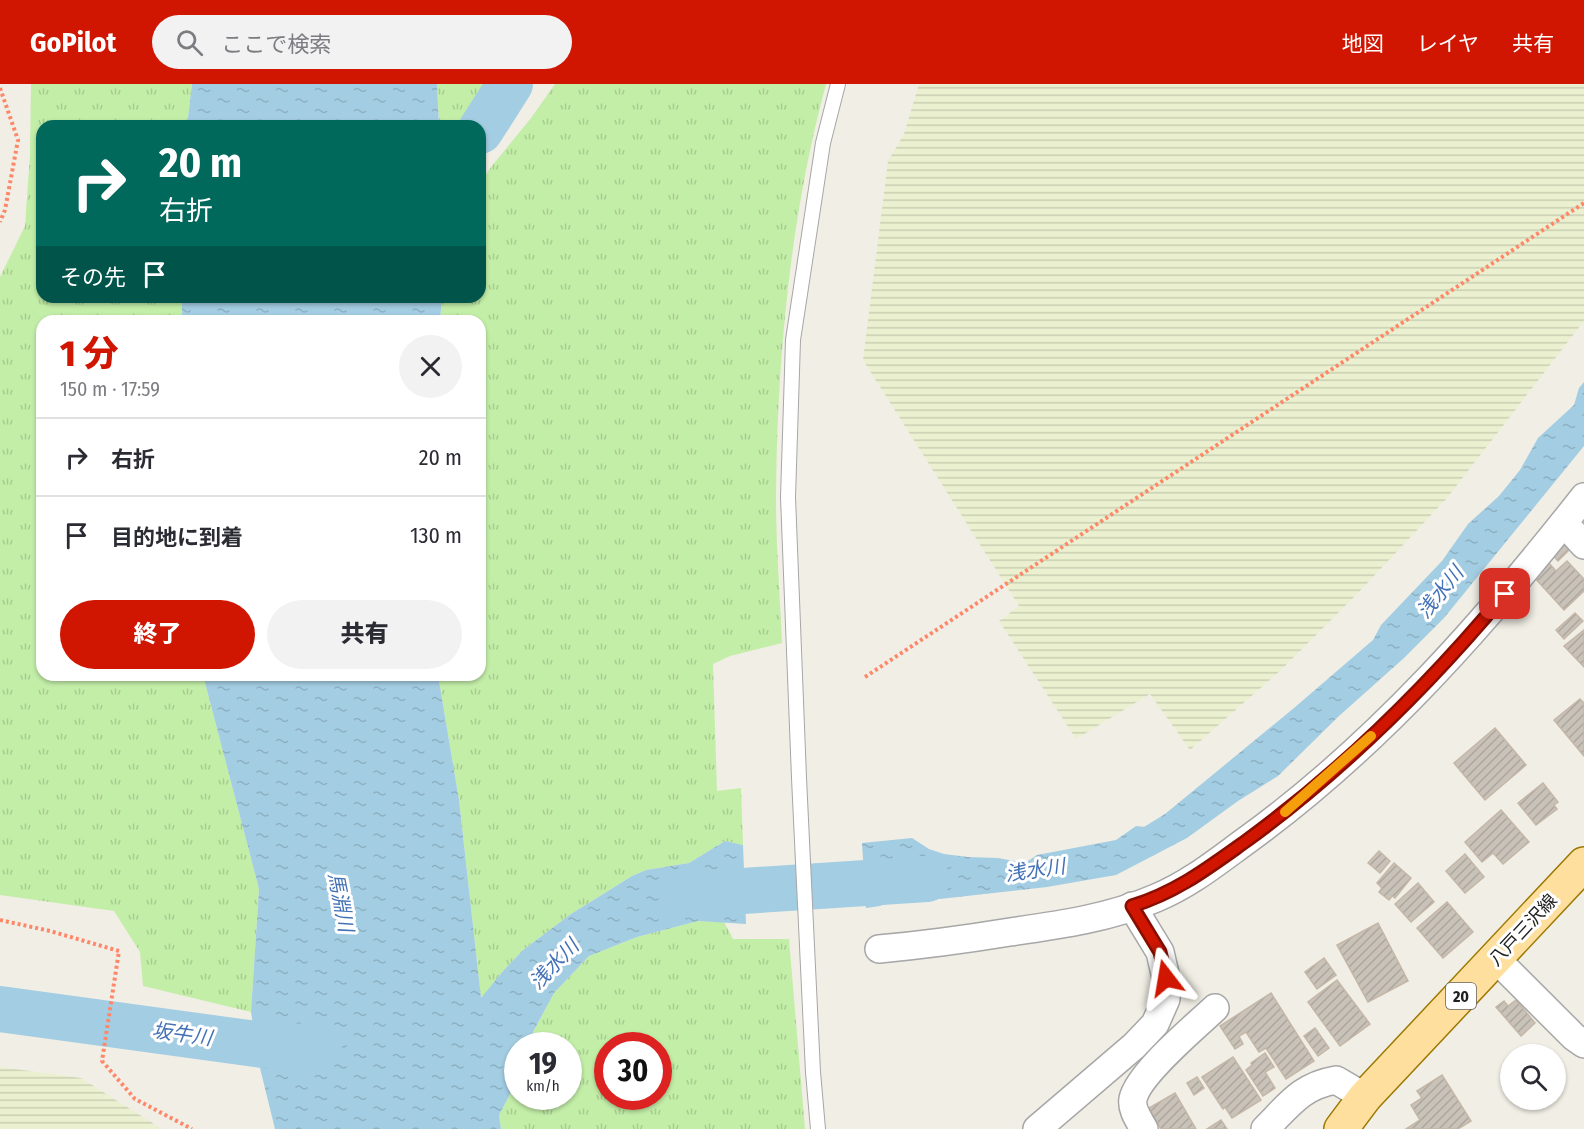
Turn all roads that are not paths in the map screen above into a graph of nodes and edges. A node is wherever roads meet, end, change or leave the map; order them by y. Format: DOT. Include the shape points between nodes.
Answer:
graph roads {
  1 [pos="838,84"];
  2 [pos="1584,497"];
  3 [pos="1564,523"];
  4 [pos="1584,545"];
  5 [pos="1584,864"];
  6 [pos="1132,906"];
  7 [pos="879,949"];
  8 [pos="1496,959"];
  9 [pos="1215,1008"];
  10 [pos="1584,1044"];
  11 [pos="1365,1097"];
  12 [pos="818,1129"];
  13 [pos="1037,1129"];
  14 [pos="1144,1129"];
  15 [pos="1265,1129"];
  16 [pos="1341,1129"];
  1 -- 12 [label="lane" via="823,143 793,340 788,497"];
  2 -- 3 [label="street"];
  3 -- 4 [label="street"];
  3 -- 6 [label="street" via="1476,629 1385,724 1283,814 1198,875 1155,899"];
  5 -- 8 [label="main road, 八戸三沢線 / 20"];
  6 -- 7 [label="street" via="1095,918"];
  6 -- 13 [label="street" via="1160,952 1166,999 1155,1024 1134,1046"];
  8 -- 10 [label="street"];
  8 -- 11 [label="main road, 八戸三沢線 / 20"];
  9 -- 14 [label="street" via="1144,1077 1133,1099"];
  11 -- 15 [label="street" via="1336,1080 1319,1083 1303,1091"];
  11 -- 16 [label="main road, 八戸三沢線 / 20"];
}
